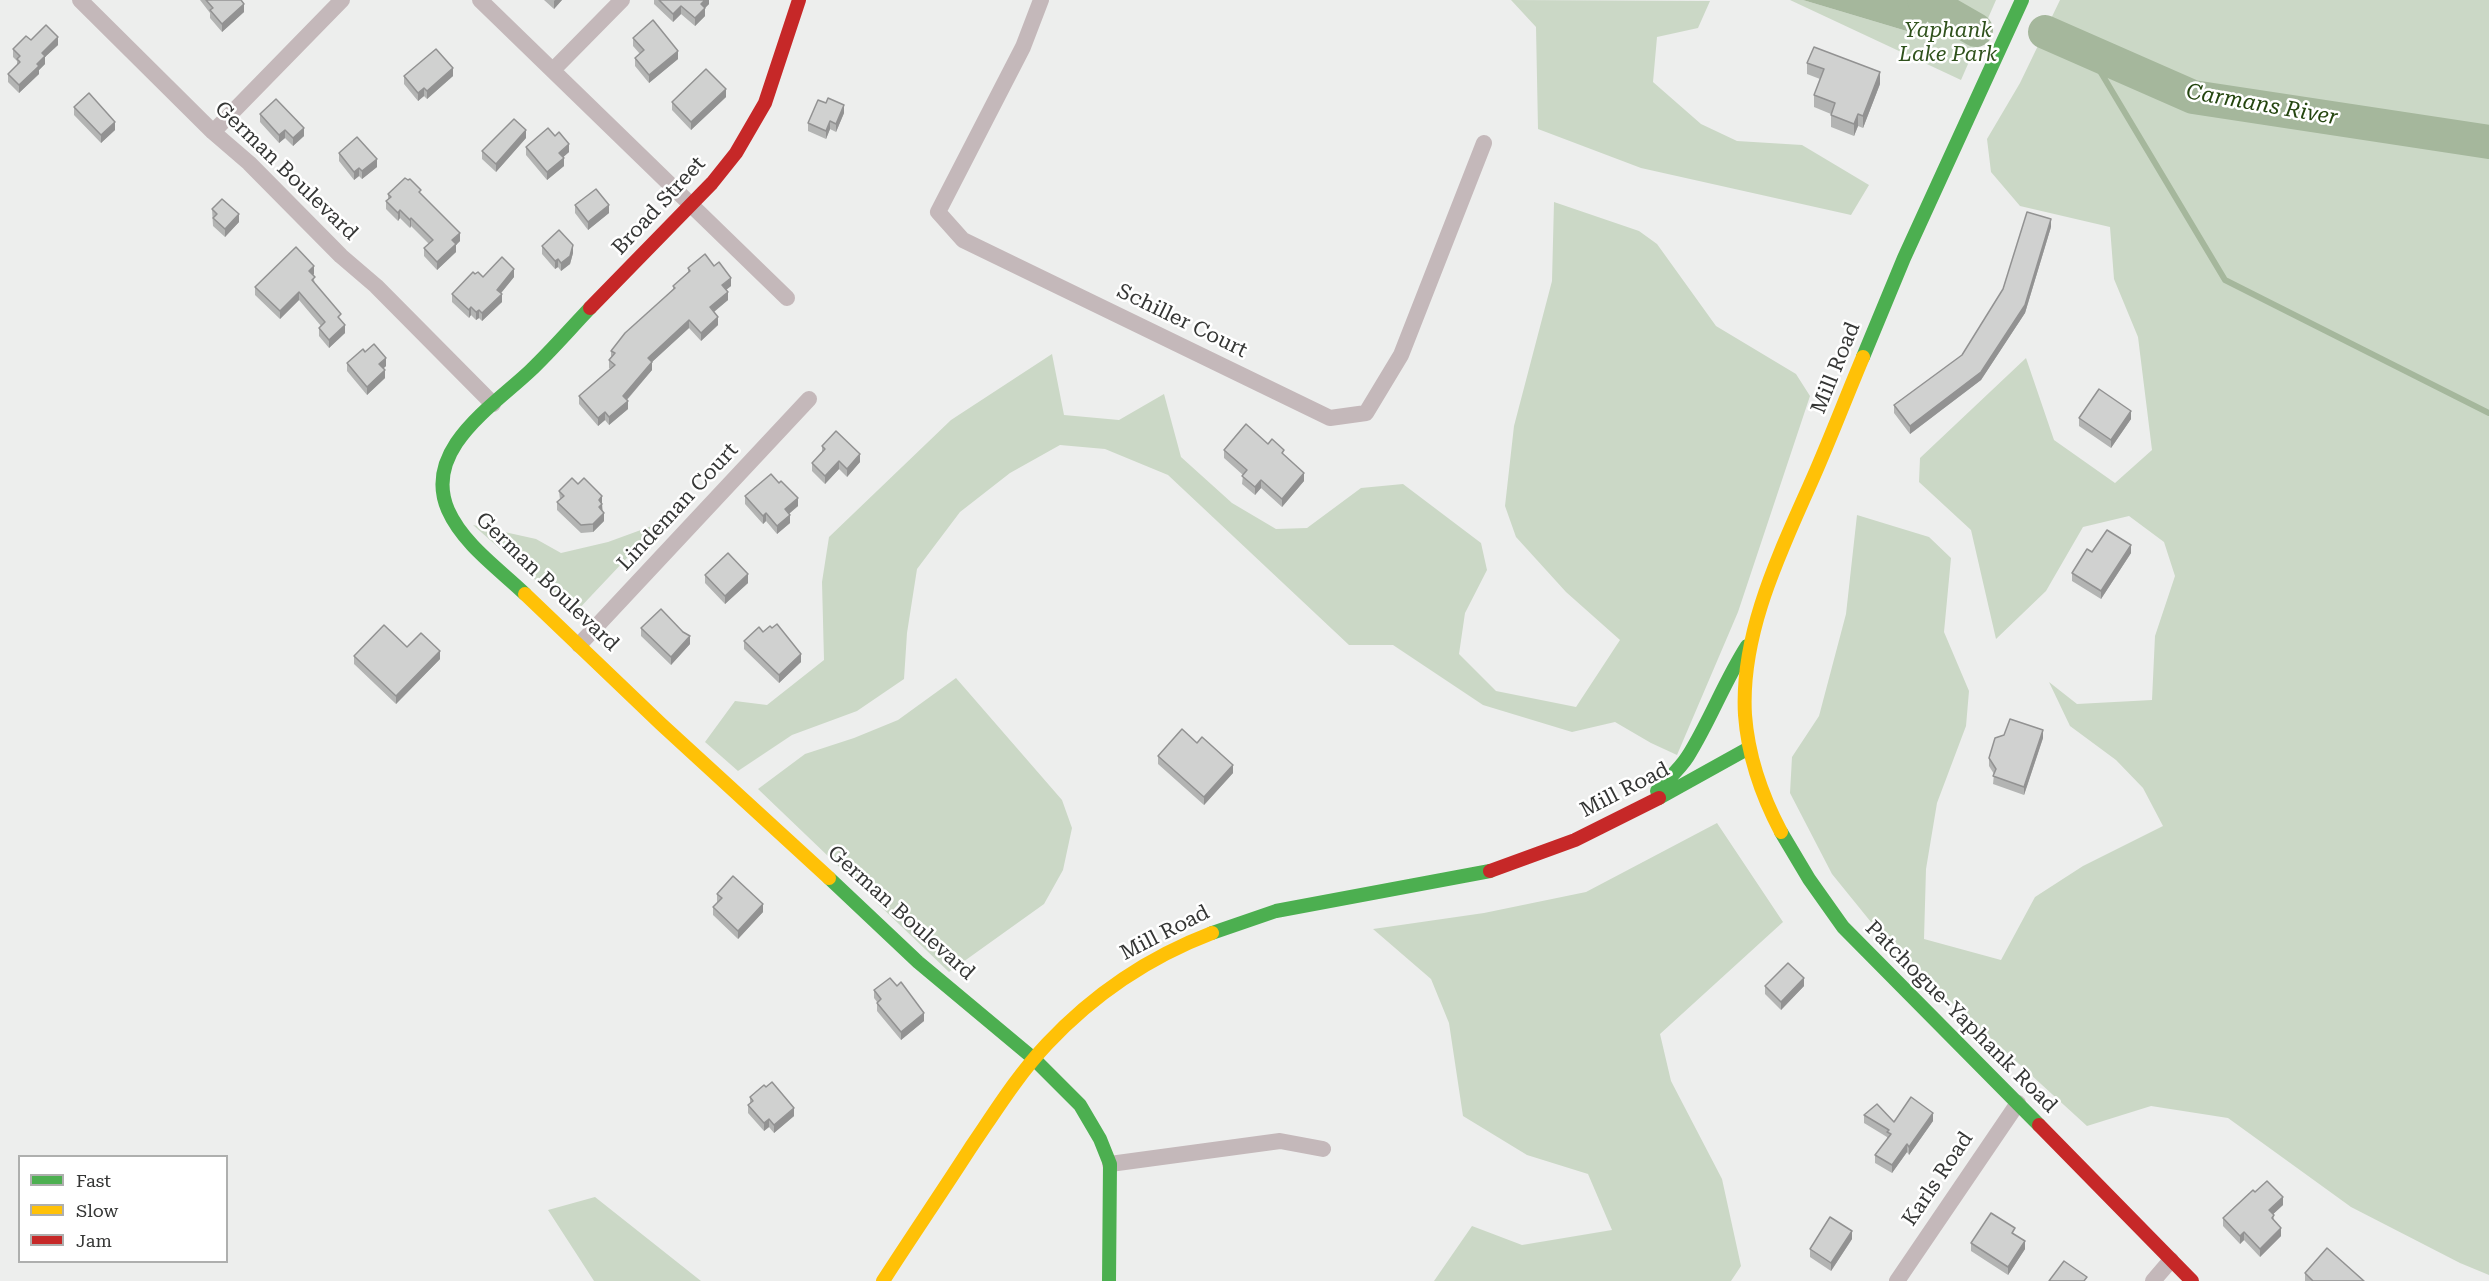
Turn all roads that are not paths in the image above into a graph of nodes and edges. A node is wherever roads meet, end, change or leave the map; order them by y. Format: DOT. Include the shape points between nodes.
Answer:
graph roads {
  1 [pos="80,0"];
  2 [pos="342,0"];
  3 [pos="480,0"];
  4 [pos="622,0"];
  5 [pos="799,0"];
  6 [pos="1041,0"];
  7 [pos="2022,0"];
  8 [pos="553,70"];
  9 [pos="213,132"];
  10 [pos="1484,143"];
  11 [pos="691,203"];
  12 [pos="787,298"];
  13 [pos="809,399"];
  14 [pos="493,404"];
  15 [pos="1755,633"];
  16 [pos="579,645"];
  17 [pos="1749,748"];
  18 [pos="1641,808"];
  19 [pos="1033,1058"];
  20 [pos="2018,1103"];
  21 [pos="1323,1149"];
  22 [pos="1110,1164"];
  23 [pos="2171,1260"];
  24 [pos="883,1281"];
  25 [pos="1109,1281"];
  26 [pos="1897,1281"];
  27 [pos="2153,1281"];
  28 [pos="2192,1281"];
  1 -- 9 [label="street, German Boulevard"];
  2 -- 9 [label="street"];
  3 -- 8 [label="street"];
  4 -- 8 [label="street"];
  5 -- 11 [label="main road, Broad Street" via="765,103 736,153"];
  6 -- 10 [label="street, Schiller Court" via="1023,47 938,212 963,240 1330,418 1366,413 1401,355"];
  7 -- 15 [label="main road, Mill Road" via="1888,296 1776,569"];
  8 -- 11 [label="street"];
  9 -- 14 [label="street, German Boulevard" via="376,286"];
  11 -- 12 [label="street"];
  11 -- 14 [label="main road, Broad Street" via="531,370"];
  13 -- 16 [label="street, Lindeman Court"];
  14 -- 16 [label="main road, German Boulevard" via="463,434 446,462 442,482 444,505 464,536"];
  15 -- 17 [label="main road, Mill Road" via="1744,687"];
  15 -- 18 [label="main road" via="1728,676 1686,759"];
  16 -- 19 [label="main road, German Boulevard" via="918,962"];
  17 -- 18 [label="main road, Mill Road"];
  17 -- 20 [label="main road, Patchogue-Yaphank Road" via="1764,796 1810,883 1826,905 1889,976"];
  18 -- 19 [label="main road, Mill Road" via="1513,865 1291,907 1225,926 1138,967 1102,992"];
  19 -- 22 [label="main road, German Boulevard" via="1080,1105"];
  19 -- 24 [label="main road, Mill Road"];
  20 -- 23 [label="main road, Patchogue-Yaphank Road"];
  20 -- 26 [label="street, Karls Road"];
  21 -- 22 [label="street" via="1280,1141"];
  22 -- 25 [label="main road"];
  23 -- 27 [label="street"];
  23 -- 28 [label="main road, Patchogue-Yaphank Road"];
}
